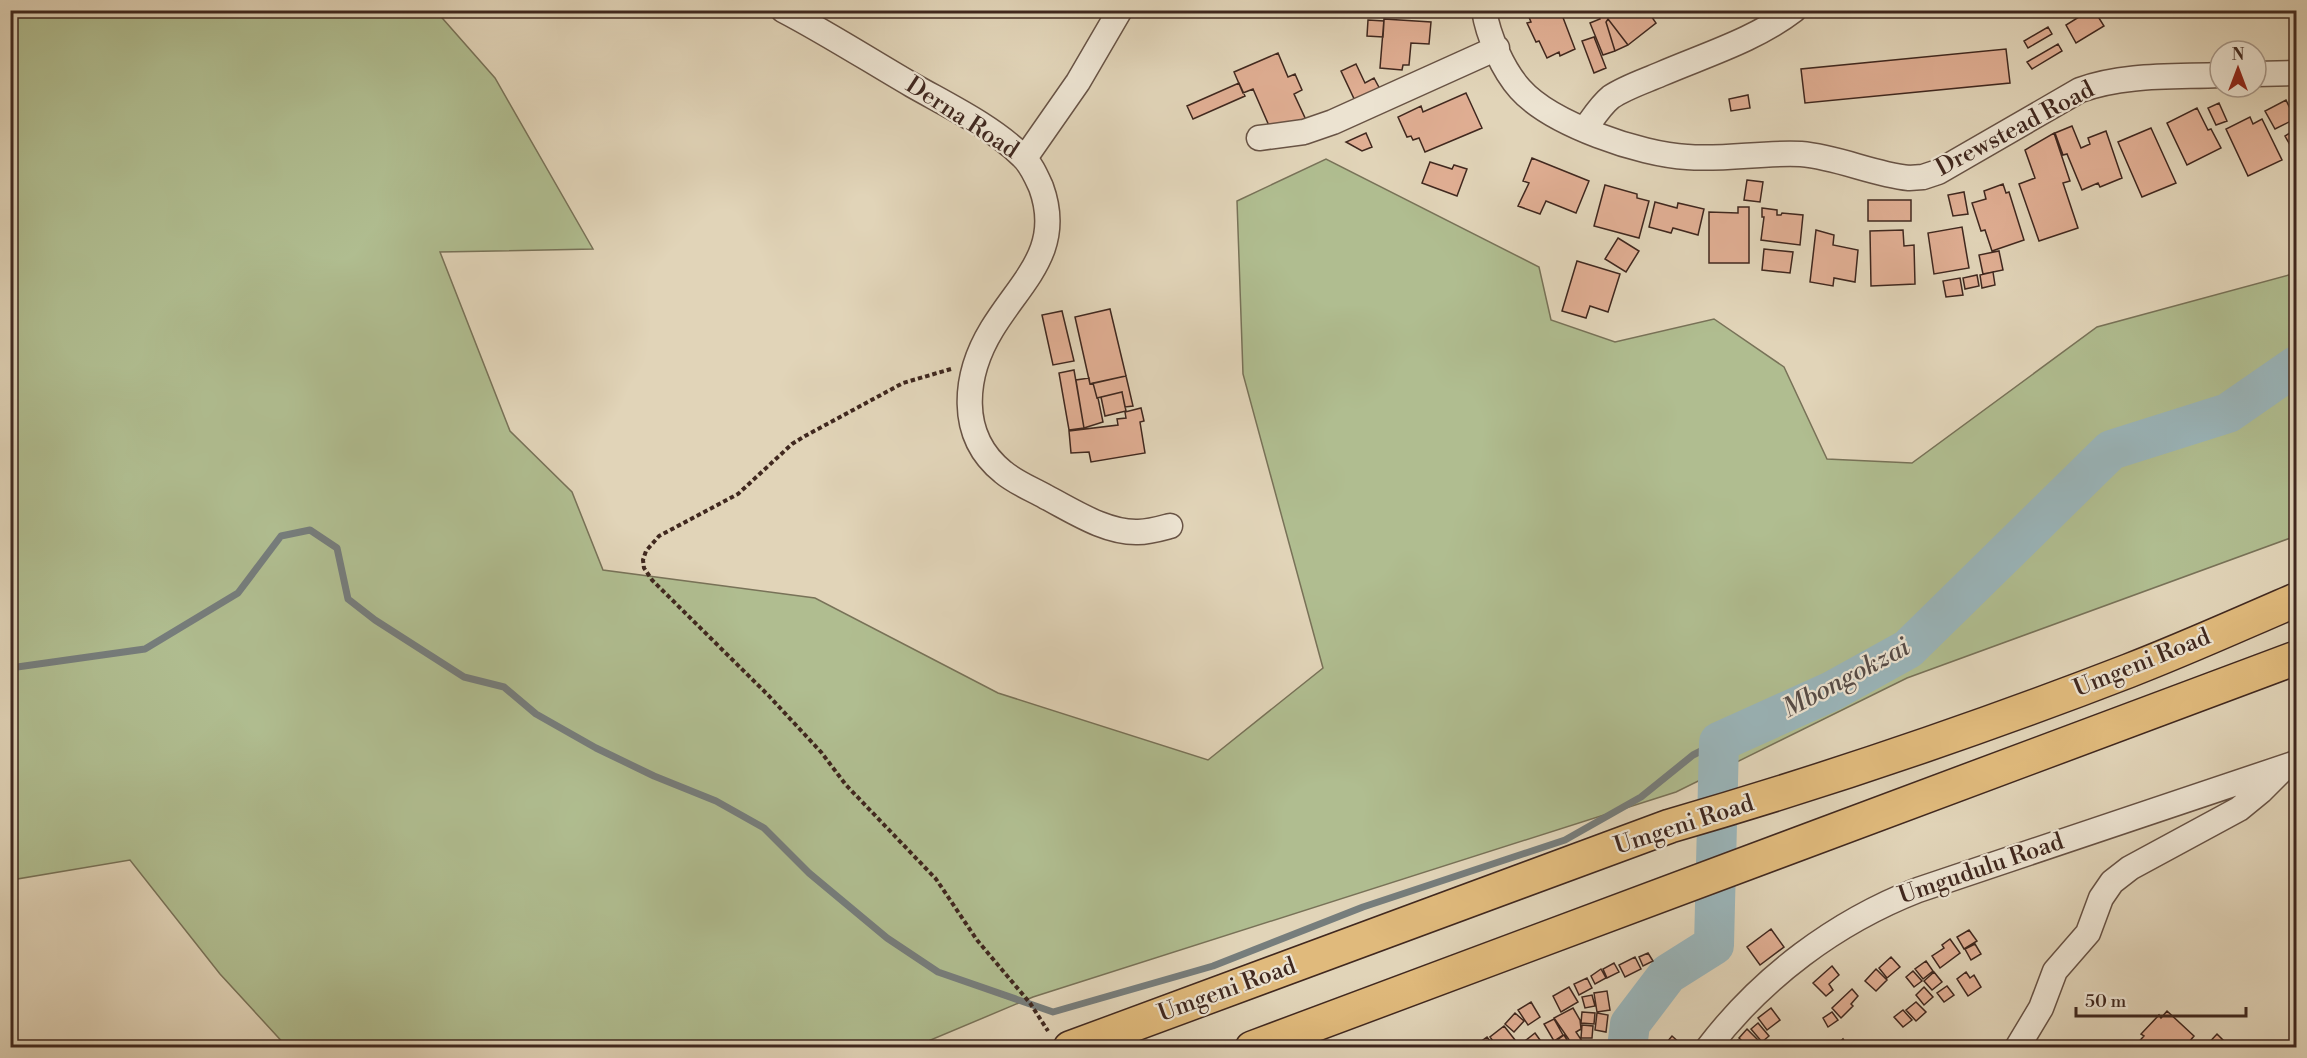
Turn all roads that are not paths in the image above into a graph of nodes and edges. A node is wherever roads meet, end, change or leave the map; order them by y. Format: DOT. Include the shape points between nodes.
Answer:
graph roads {
  1 [pos="1120,10"];
  2 [pos="1484,10"];
  3 [pos="1794,10"];
  4 [pos="787,11"];
  5 [pos="1497,48"];
  6 [pos="2296,72"];
  7 [pos="2268,73"];
  8 [pos="2208,75"];
  9 [pos="1585,129"];
  10 [pos="1259,138"];
  11 [pos="1025,158"];
  12 [pos="1170,526"];
  13 [pos="2296,600"];
  14 [pos="2296,658"];
  15 [pos="2291,765"];
  16 [pos="1060,1041"];
  17 [pos="1252,1047"];
  18 [pos="1708,1047"];
  19 [pos="2017,1047"];
  1 -- 11 [label="street" via="1078,82"];
  2 -- 5 [label="street, Drewstead Road"];
  3 -- 9 [label="street" via="1739,41 1612,97"];
  4 -- 11 [label="street, Derna Road" via="956,110"];
  5 -- 9 [label="street, Drewstead Road" via="1525,94"];
  5 -- 10 [label="street" via="1333,122 1304,132"];
  6 -- 7 [label="street"];
  8 -- 9 [label="street, Drewstead Road" via="2131,78 2080,90 1923,177 1909,178 1804,154 1665,156 1631,148"];
  11 -- 12 [label="street, Derna Road" via="1045,203 1044,246 1037,264 991,330 975,364 969,401 973,431 1002,472 1056,502 1108,526 1137,532"];
  13 -- 16 [label="highway, Umgeni Road" via="2129,670 1792,789 1670,826"];
  14 -- 17 [label="highway, Umgeni Road"];
  15 -- 18 [label="street, Umgudulu Road" via="1886,902 1819,942 1775,977 1731,1018"];
  15 -- 19 [label="street" via="2239,808 2130,868 2112,882 2101,898 2088,933 2055,971 2041,1008"];
}
